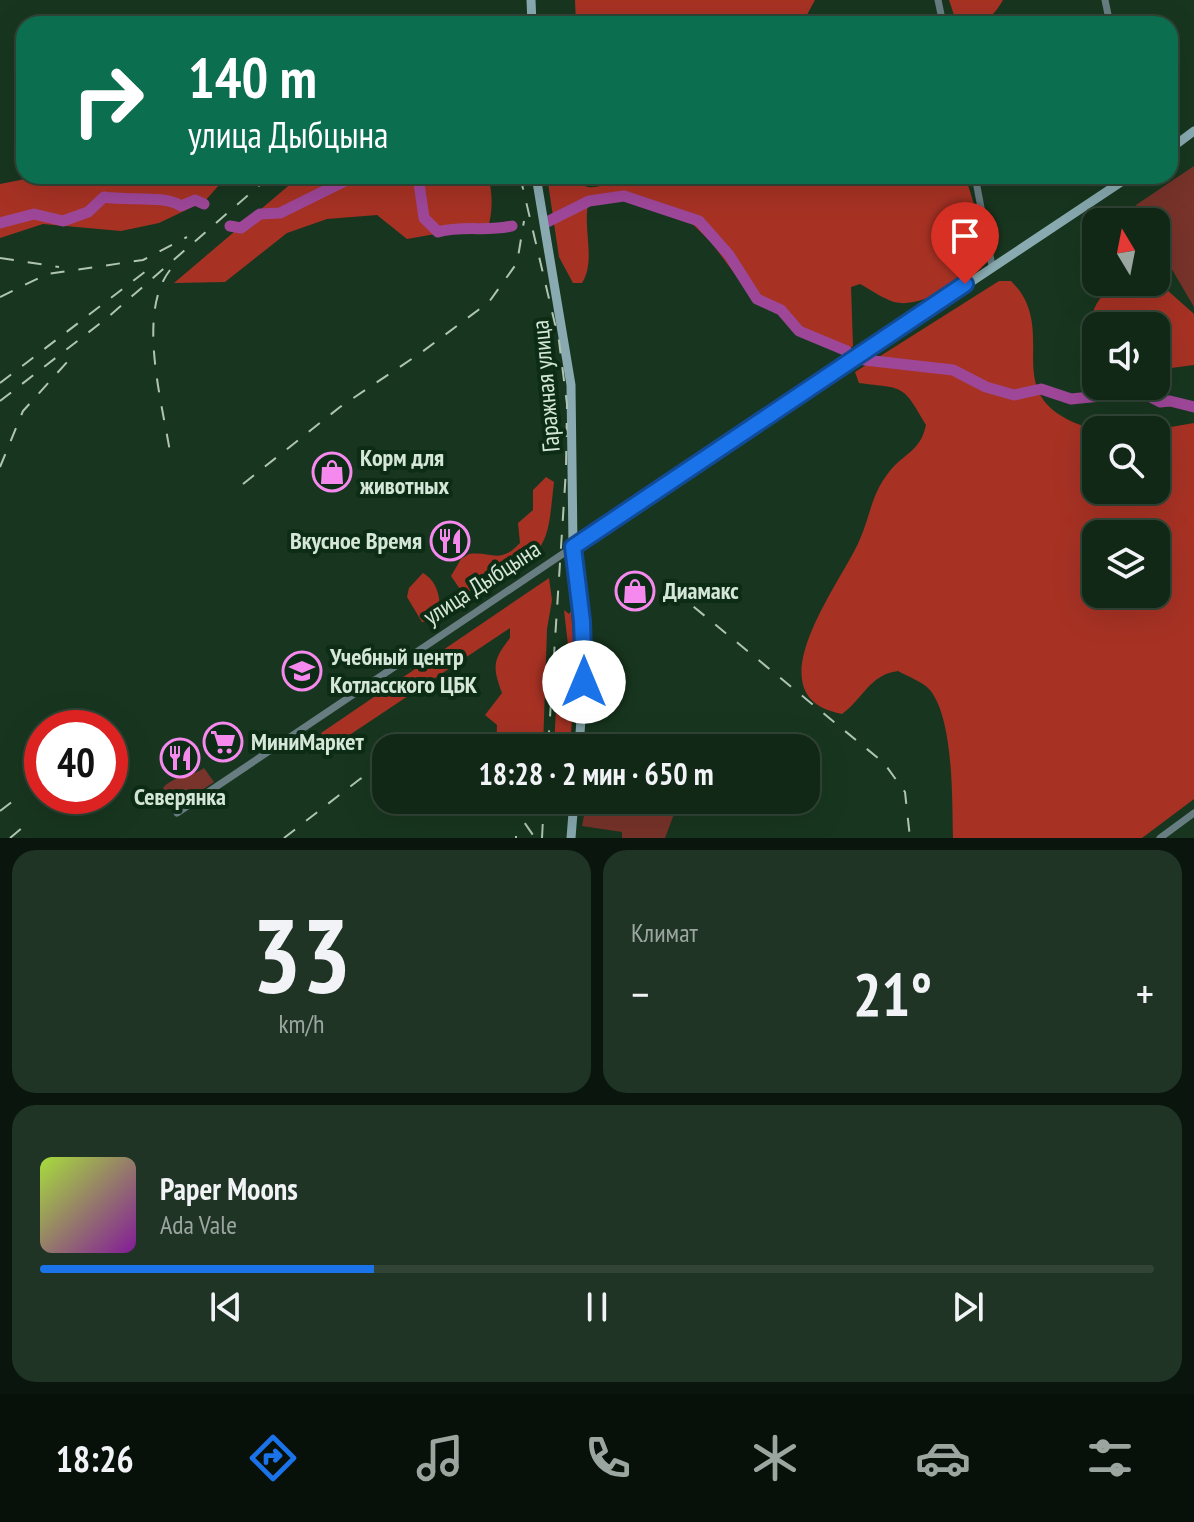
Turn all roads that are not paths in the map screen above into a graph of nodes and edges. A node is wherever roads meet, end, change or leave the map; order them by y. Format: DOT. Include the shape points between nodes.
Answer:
graph roads {
  1 [pos="537,184"];
  2 [pos="977,184"];
  3 [pos="1118,184"];
  4 [pos="992,266"];
  5 [pos="573,547"];
  6 [pos="580,734"];
  7 [pos="177,813"];
  8 [pos="1194,813"];
  9 [pos="573,814"];
  10 [pos="571,838"];
  11 [pos="1160,838"];
  1 -- 5 [label="street, Гаражная улица" via="569,360"];
  2 -- 4 [label="street"];
  3 -- 4 [label="street, улица Дыбцына"];
  4 -- 5 [label="street, улица Дыбцына"];
  5 -- 6 [label="street, Гаражная улица" via="585,661"];
  5 -- 7 [label="street, улица Дыбцына"];
  8 -- 11 [label="street"];
  9 -- 10 [label="street"];
}
